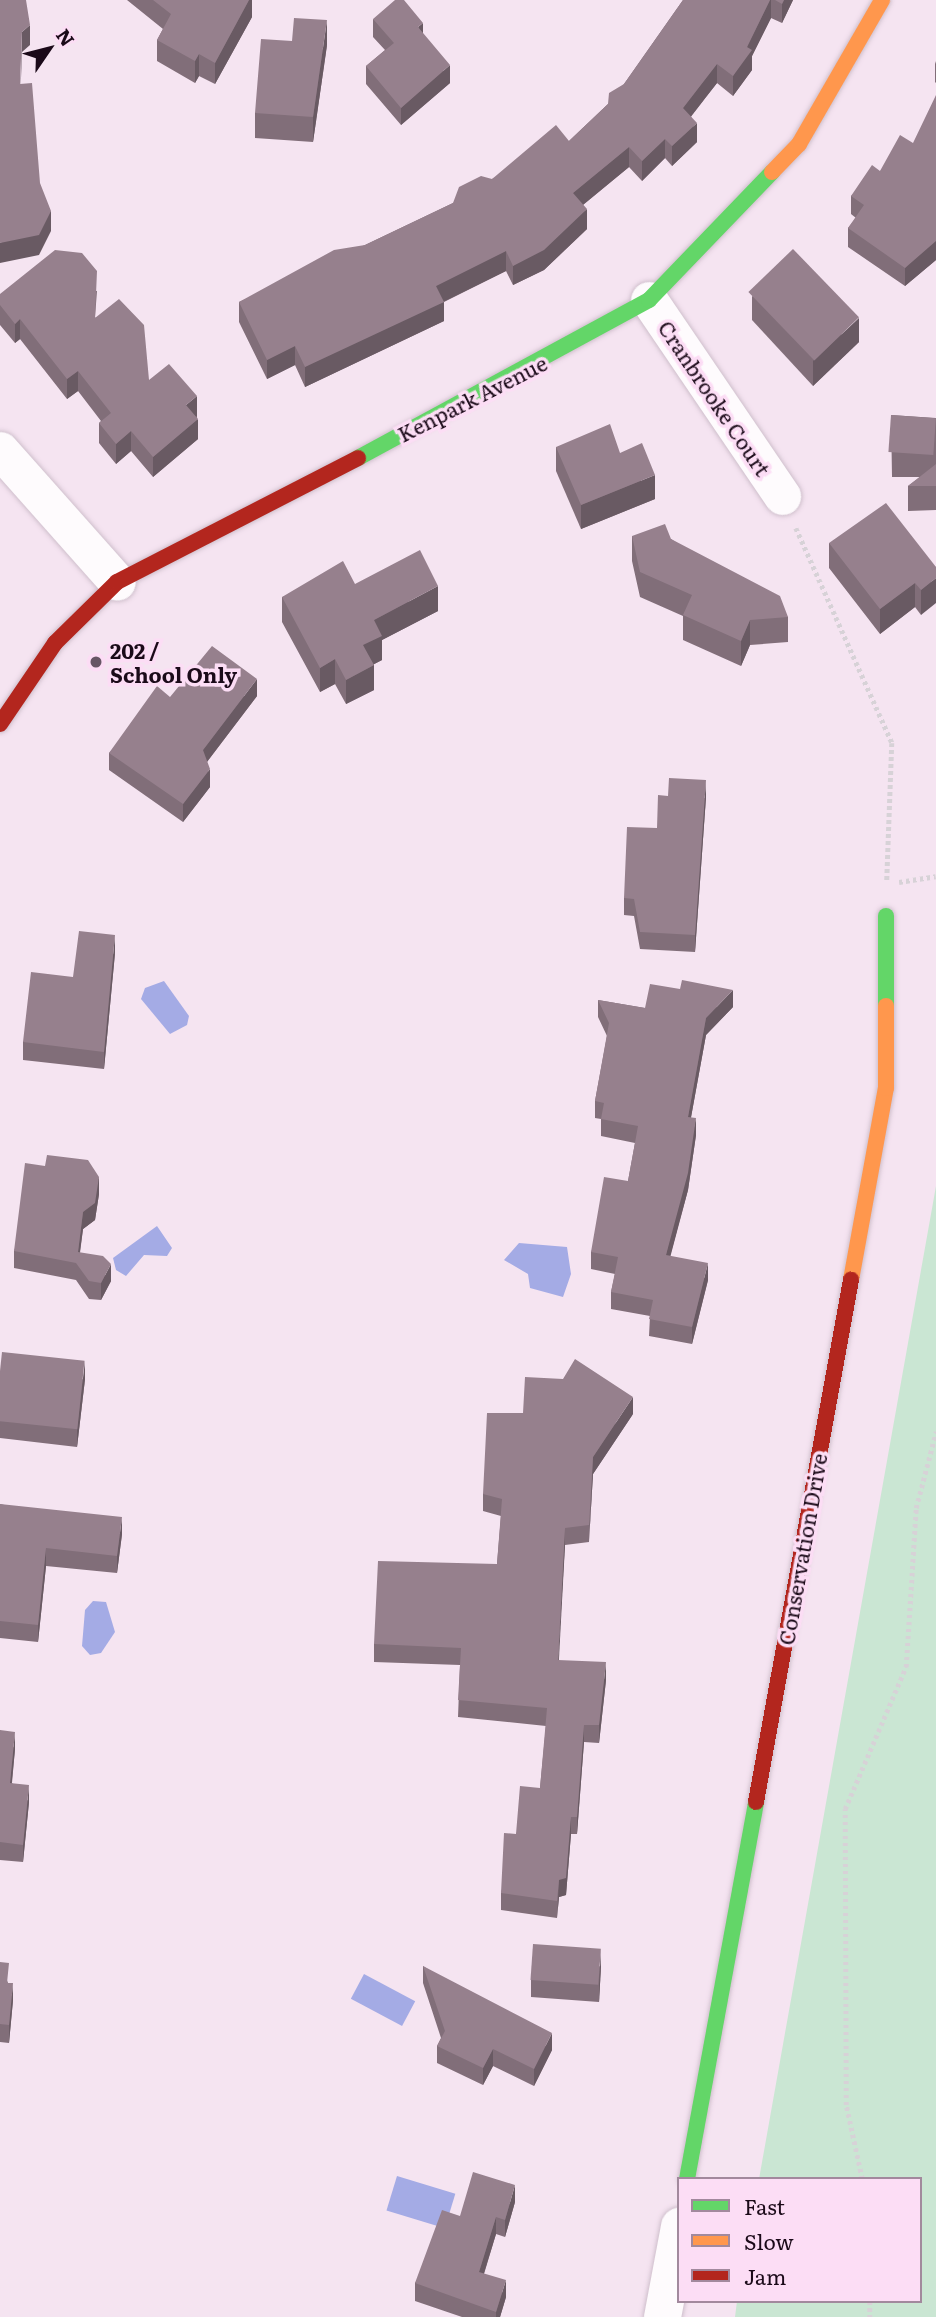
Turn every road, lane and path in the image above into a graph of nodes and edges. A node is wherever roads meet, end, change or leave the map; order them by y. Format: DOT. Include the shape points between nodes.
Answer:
graph roads {
  1 [pos="882,0"];
  2 [pos="649,300"];
  3 [pos="0,450"];
  4 [pos="782,496"];
  5 [pos="117,582"];
  6 [pos="0,724"];
  7 [pos="936,876"];
  8 [pos="887,884"];
  9 [pos="886,916"];
  10 [pos="936,1432"];
  11 [pos="687,2177"];
  12 [pos="862,2177"];
  13 [pos="677,2237"];
  14 [pos="662,2317"];
  1 -- 2 [label="street, Kenpark Avenue" via="860,47 799,144"];
  2 -- 4 [label="street, Cranbrooke Court"];
  2 -- 5 [label="street, Kenpark Avenue" via="563,352"];
  3 -- 5 [label="street"];
  4 -- 8 [label="path" via="892,743"];
  5 -- 6 [label="street, Kenpark Avenue" via="55,643"];
  7 -- 8 [label="path"];
  8 -- 9 [label="path"];
  9 -- 11 [label="street, Conservation Drive" via="886,1088"];
  10 -- 12 [label="path" via="916,1508 906,1667 845,1809 846,2105"];
  13 -- 14 [label="street"];
}
